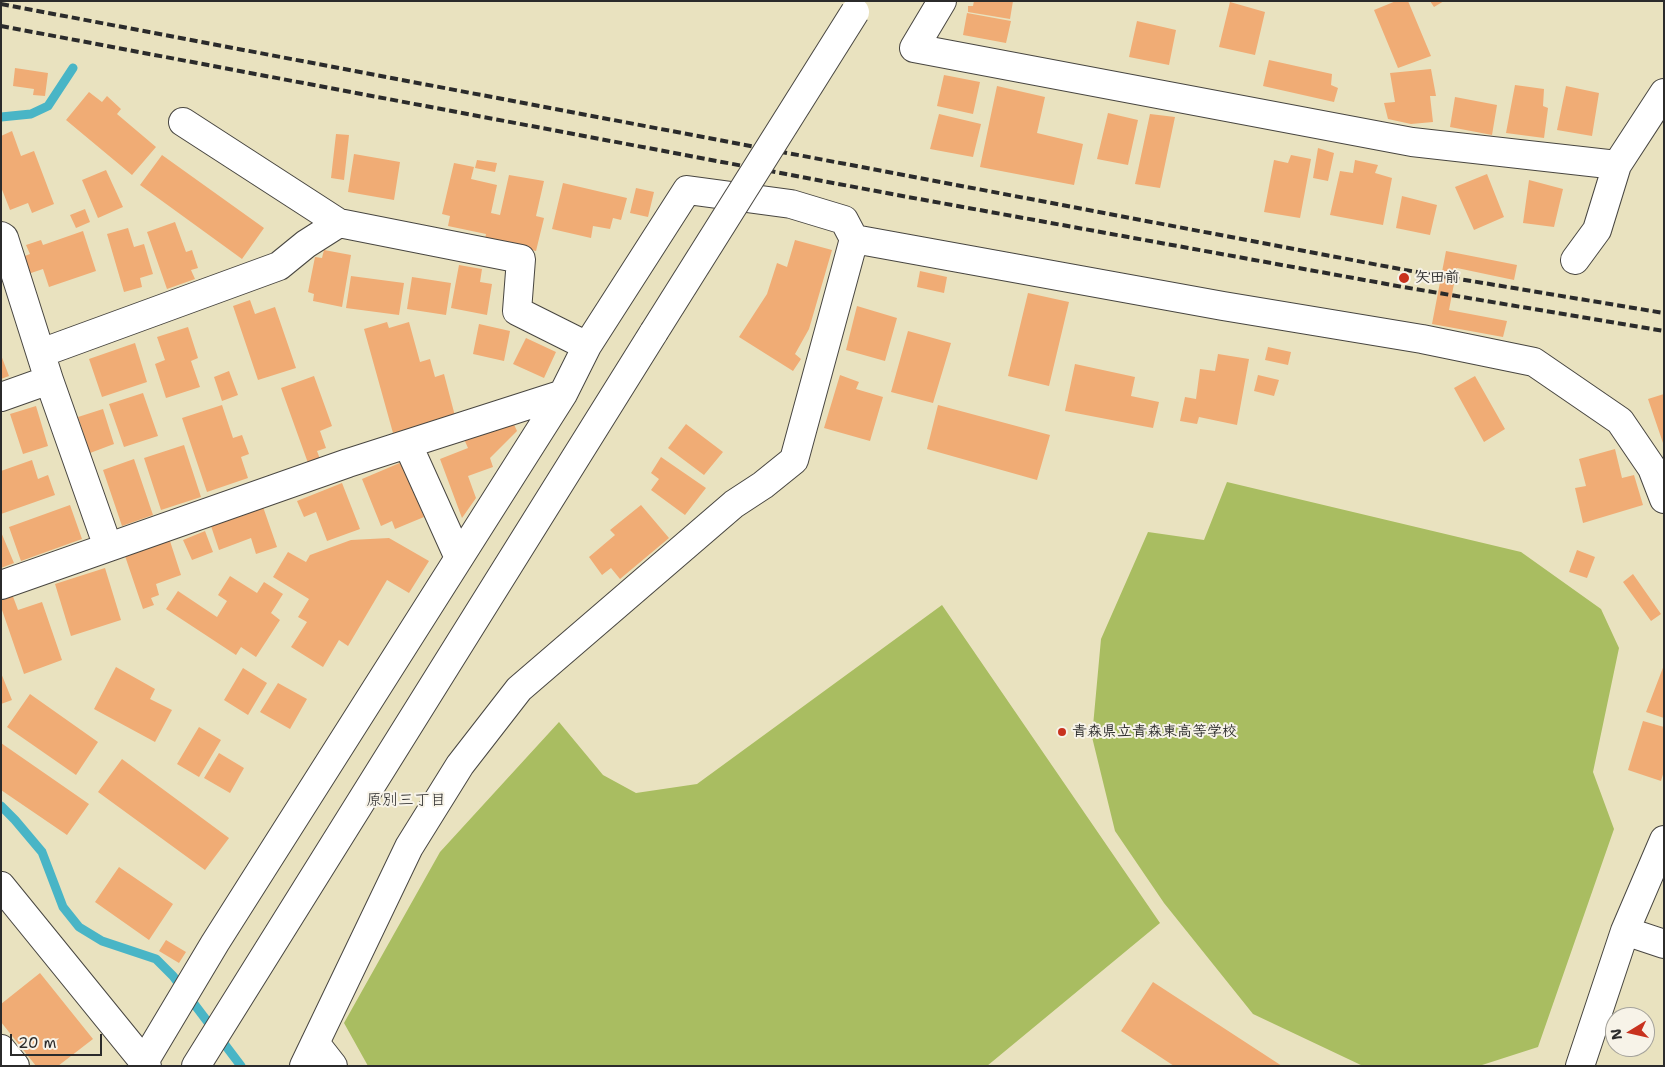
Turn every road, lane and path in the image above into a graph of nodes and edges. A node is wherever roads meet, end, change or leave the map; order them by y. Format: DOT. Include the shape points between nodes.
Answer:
graph roads {
  1 [pos="942,1"];
  2 [pos="859,7"];
  3 [pos="1664,94"];
  4 [pos="183,122"];
  5 [pos="1617,165"];
  6 [pos="339,223"];
  7 [pos="1,236"];
  8 [pos="854,239"];
  9 [pos="1575,260"];
  10 [pos="587,346"];
  11 [pos="41,353"];
  12 [pos="50,380"];
  13 [pos="563,394"];
  14 [pos="1,397"];
  15 [pos="408,445"];
  16 [pos="1664,499"];
  17 [pos="108,547"];
  18 [pos="458,558"];
  19 [pos="1,585"];
  20 [pos="1664,840"];
  21 [pos="1,886"];
  22 [pos="1625,931"];
  23 [pos="1664,944"];
  24 [pos="1,1049"];
  25 [pos="309,1054"];
  26 [pos="146,1064"];
  27 [pos="15,1066"];
  28 [pos="196,1066"];
  29 [pos="333,1066"];
  30 [pos="1580,1066"];
  1 -- 5 [label="street" via="914,48 1412,142"];
  2 -- 28 [label="street, bridge"];
  3 -- 5 [label="street"];
  4 -- 6 [label="street"];
  5 -- 9 [label="street" via="1597,230"];
  6 -- 10 [label="street" via="522,259 517,311"];
  6 -- 11 [label="street" via="279,266"];
  7 -- 11 [label="street"];
  8 -- 10 [label="street" via="844,220 791,204 687,190"];
  8 -- 16 [label="street" via="1422,339 1534,362 1620,421 1652,468"];
  8 -- 25 [label="street" via="794,460 734,504 520,689 460,765 409,847"];
  10 -- 13 [label="street"];
  11 -- 12 [label="street"];
  12 -- 14 [label="street"];
  12 -- 17 [label="street"];
  13 -- 15 [label="street"];
  13 -- 18 [label="street"];
  15 -- 17 [label="street"];
  15 -- 18 [label="street"];
  17 -- 19 [label="street"];
  18 -- 26 [label="street" via="215,943"];
  20 -- 22 [label="street"];
  21 -- 26 [label="street"];
  22 -- 23 [label="street"];
  22 -- 30 [label="street"];
  24 -- 27 [label="street"];
  25 -- 29 [label="street"];
}
